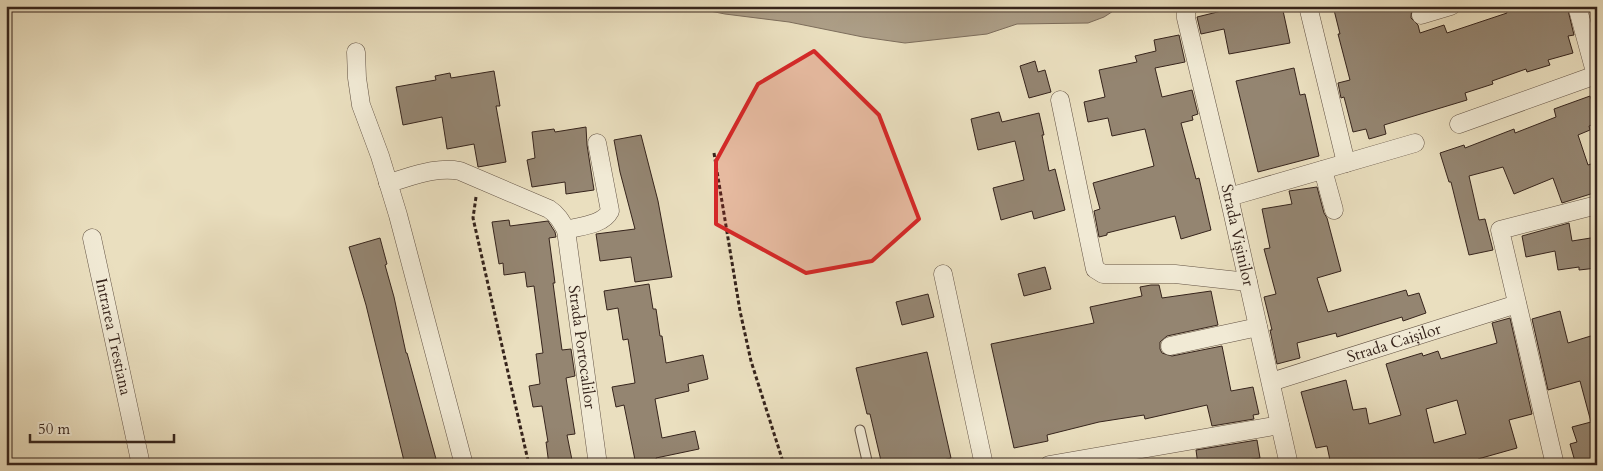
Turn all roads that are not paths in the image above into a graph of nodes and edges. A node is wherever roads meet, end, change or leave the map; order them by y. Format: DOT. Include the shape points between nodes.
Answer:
graph roads {
  1 [pos="1189,6"];
  2 [pos="1308,6"];
  3 [pos="1451,6"];
  4 [pos="1577,6"];
  5 [pos="1421,15"];
  6 [pos="356,52"];
  7 [pos="1596,77"];
  8 [pos="1060,100"];
  9 [pos="1459,124"];
  10 [pos="597,143"];
  11 [pos="1415,143"];
  12 [pos="1346,163"];
  13 [pos="1323,170"];
  14 [pos="388,183"];
  15 [pos="1229,197"];
  16 [pos="1597,205"];
  17 [pos="1334,210"];
  18 [pos="566,230"];
  19 [pos="92,238"];
  20 [pos="943,274"];
  21 [pos="1248,282"];
  22 [pos="1517,304"];
  23 [pos="1258,327"];
  24 [pos="1170,346"];
  25 [pos="1271,382"];
  26 [pos="1280,425"];
  27 [pos="860,430"];
  28 [pos="1130,457"];
  29 [pos="142,465"];
  30 [pos="464,465"];
  31 [pos="598,465"];
  32 [pos="868,465"];
  33 [pos="984,465"];
  34 [pos="1049,465"];
  35 [pos="1289,465"];
  36 [pos="1555,465"];
  1 -- 15 [label="street, Strada Vișinilor" via="1186,18"];
  2 -- 12 [label="street"];
  3 -- 5 [label="street"];
  4 -- 7 [label="street"];
  6 -- 14 [label="street" via="362,105"];
  7 -- 9 [label="street"];
  8 -- 21 [label="street" via="1095,269 1103,274 1175,274"];
  10 -- 18 [label="street" via="610,211 602,221"];
  11 -- 12 [label="street"];
  12 -- 13 [label="street"];
  13 -- 15 [label="street"];
  13 -- 17 [label="street"];
  14 -- 18 [label="street, Strada Portocalilor" via="449,169 549,209"];
  14 -- 30 [label="street"];
  15 -- 21 [label="street, Strada Vișinilor"];
  16 -- 22 [label="street" via="1500,230"];
  18 -- 31 [label="street, Strada Portocalilor"];
  19 -- 29 [label="street, Intrarea Trestiana"];
  20 -- 33 [label="street"];
  21 -- 23 [label="street, Strada Vișinilor"];
  22 -- 25 [label="street, Strada Caișilor"];
  22 -- 36 [label="street"];
  23 -- 24 [label="street"];
  23 -- 25 [label="street, Strada Vișinilor"];
  25 -- 26 [label="street, Strada Vișinilor"];
  26 -- 28 [label="street"];
  26 -- 35 [label="street, Strada Vișinilor"];
  27 -- 32 [label="lane"];
  28 -- 34 [label="street"];
}
